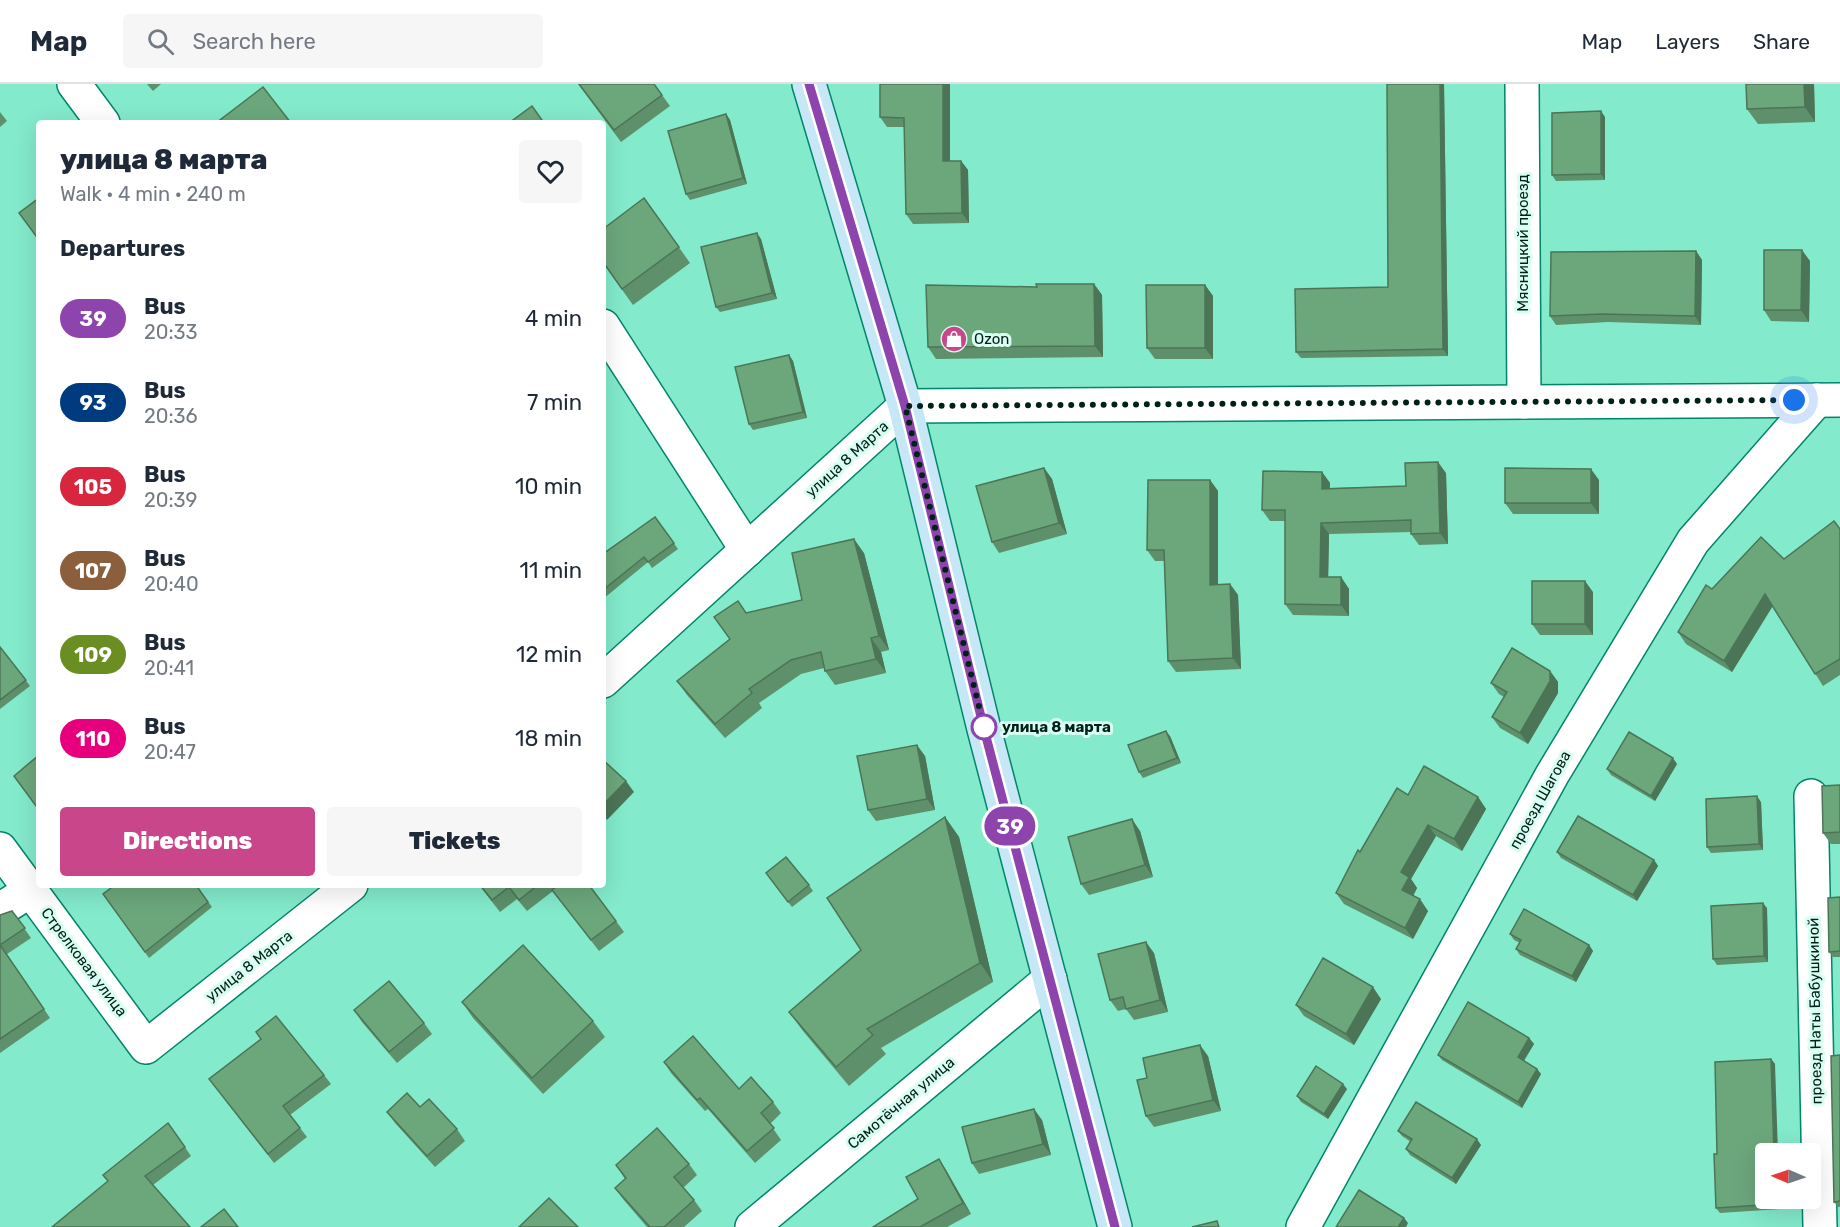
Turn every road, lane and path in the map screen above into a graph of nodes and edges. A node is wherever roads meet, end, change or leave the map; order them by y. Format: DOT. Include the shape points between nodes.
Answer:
graph roads {
  1 [pos="74,84"];
  2 [pos="809,84"];
  3 [pos="1522,84"];
  4 [pos="101,120"];
  5 [pos="606,332"];
  6 [pos="1828,400"];
  7 [pos="1524,402"];
  8 [pos="905,406"];
  9 [pos="747,550"];
  10 [pos="606,678"];
  11 [pos="1811,796"];
  12 [pos="0,849"];
  13 [pos="347,888"];
  14 [pos="31,890"];
  15 [pos="0,909"];
  16 [pos="1050,979"];
  17 [pos="146,1047"];
  18 [pos="752,1227"];
  19 [pos="1115,1227"];
  20 [pos="1303,1227"];
  21 [pos="1820,1227"];
  1 -- 4 [label="street"];
  2 -- 8 [label="main road"];
  3 -- 7 [label="street, Мясницкий проезд"];
  5 -- 9 [label="street"];
  6 -- 7 [label="street"];
  6 -- 20 [label="street, проезд Шагова" via="1693,541 1552,775"];
  7 -- 8 [label="street"];
  8 -- 9 [label="street, улица 8 Марта"];
  8 -- 16 [label="main road"];
  9 -- 10 [label="street, улица 8 Марта"];
  11 -- 21 [label="street, проезд Наты Бабушкиной"];
  12 -- 14 [label="street, Стрелковая улица"];
  13 -- 17 [label="street, улица 8 Марта"];
  14 -- 15 [label="street"];
  14 -- 17 [label="street, Стрелковая улица"];
  16 -- 18 [label="street, Самотёчная улица"];
  16 -- 19 [label="main road"];
}
